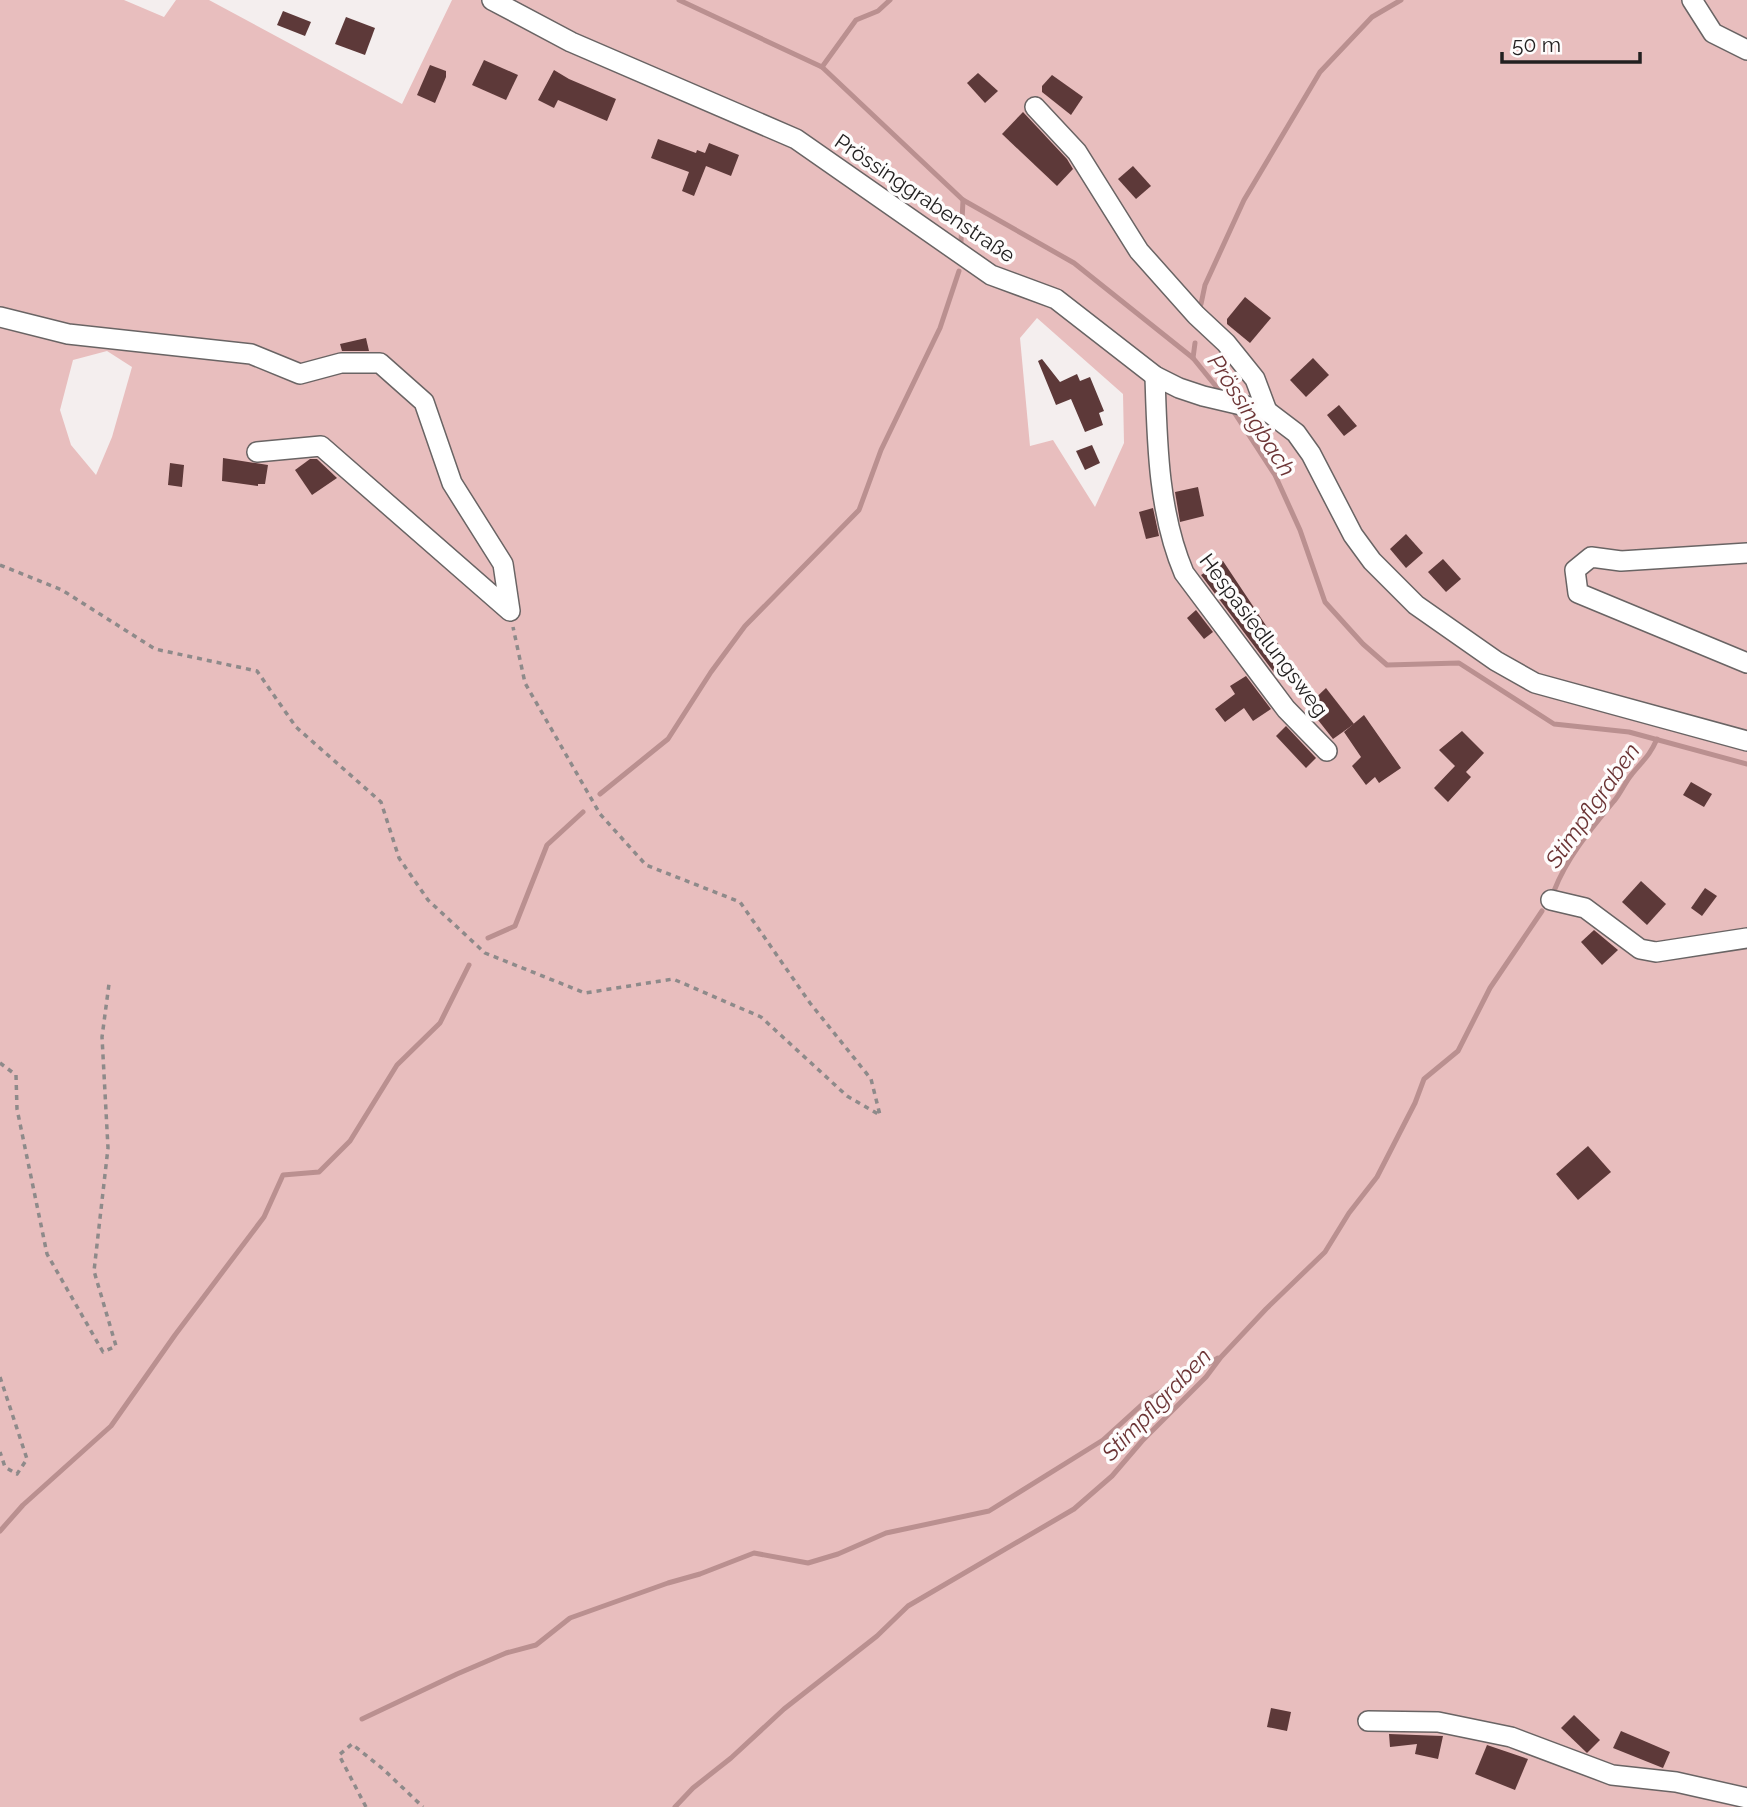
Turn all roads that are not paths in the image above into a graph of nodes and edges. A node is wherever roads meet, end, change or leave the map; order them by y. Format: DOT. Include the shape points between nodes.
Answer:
graph roads {
  1 [pos="492,0"];
  2 [pos="1692,0"];
  3 [pos="1747,50"];
  4 [pos="1035,107"];
  5 [pos="0,317"];
  6 [pos="1155,376"];
  7 [pos="1266,411"];
  8 [pos="257,452"];
  9 [pos="1747,553"];
  10 [pos="1747,663"];
  11 [pos="1747,741"];
  12 [pos="1326,751"];
  13 [pos="1551,900"];
  14 [pos="1747,938"];
  15 [pos="1368,1721"];
  16 [pos="1747,1798"];
  1 -- 6 [label="street, Prössinggrabenstraße" via="570,42 796,139 991,275 1056,299"];
  2 -- 3 [label="street" via="1713,33"];
  4 -- 7 [label="street" via="1077,152 1139,251 1255,379"];
  5 -- 8 [label="street" via="68,334 251,355 300,373 341,363 380,363 424,402 452,483 503,564 510,611 321,446"];
  6 -- 7 [label="street, Prössinggrabenstraße" via="1179,388"];
  6 -- 12 [label="street, Hespasiedlungsweg" via="1157,457 1175,553 1184,573 1286,709"];
  7 -- 11 [label="street, Prössinggrabenstraße" via="1296,433 1353,535 1381,571 1416,605 1496,661 1535,682"];
  9 -- 10 [label="street" via="1621,561 1591,556 1575,570 1578,593"];
  13 -- 14 [label="street" via="1586,908 1640,949 1656,952"];
  15 -- 16 [label="street" via="1438,1722 1511,1737 1612,1776 1676,1782"];
}
